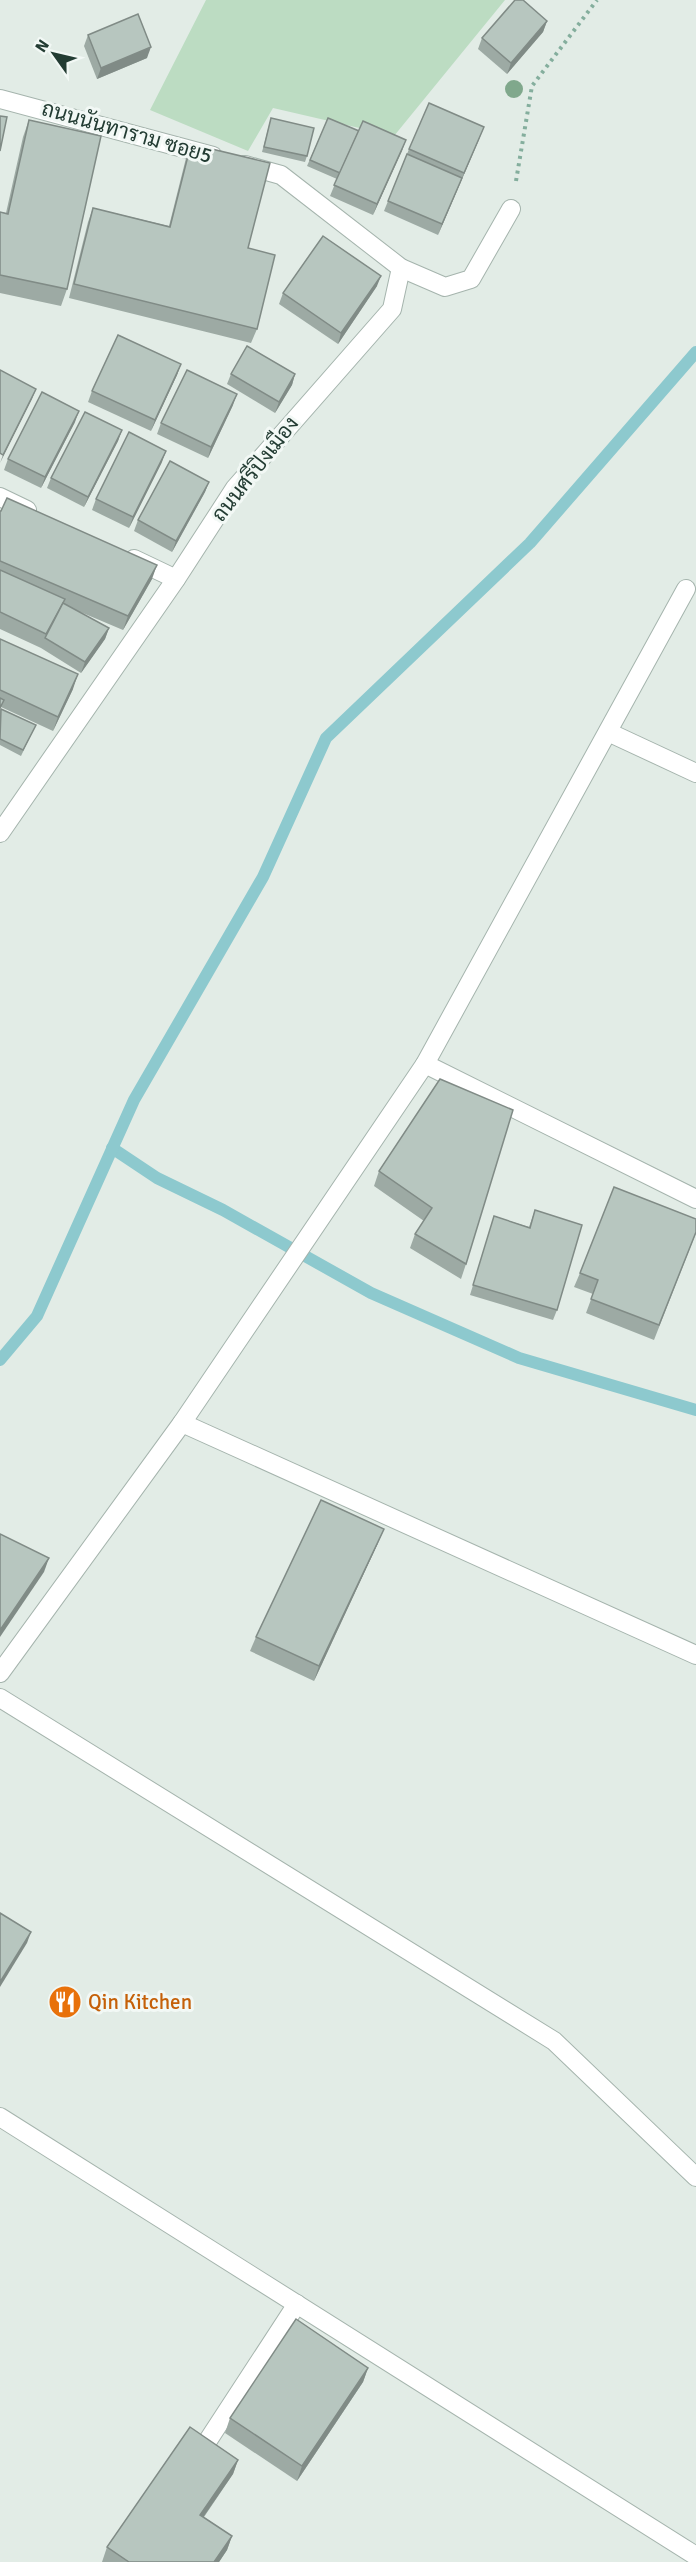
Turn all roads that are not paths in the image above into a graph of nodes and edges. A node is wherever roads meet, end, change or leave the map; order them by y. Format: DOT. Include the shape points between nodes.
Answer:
graph roads {
  1 [pos="0,99"];
  2 [pos="511,209"];
  3 [pos="401,268"];
  4 [pos="0,497"];
  5 [pos="41,516"];
  6 [pos="114,550"];
  7 [pos="176,579"];
  8 [pos="686,589"];
  9 [pos="608,732"];
  10 [pos="696,773"];
  11 [pos="0,833"];
  12 [pos="425,1064"];
  13 [pos="696,1199"];
  14 [pos="182,1423"];
  15 [pos="696,1655"];
  16 [pos="0,1673"];
  17 [pos="0,1698"];
  18 [pos="0,2117"];
  19 [pos="696,2176"];
  20 [pos="297,2304"];
  21 [pos="205,2445"];
  22 [pos="696,2556"];
  1 -- 3 [label="street, ถนนนันทาราม ซอย5" via="281,175"];
  2 -- 3 [label="street" via="471,279 445,287"];
  3 -- 7 [label="street, ถนนศรีปิงเมือง" via="392,309 235,488"];
  4 -- 5 [label="street"];
  6 -- 7 [label="street"];
  7 -- 11 [label="street, ถนนศรีปิงเมือง"];
  8 -- 9 [label="street"];
  9 -- 10 [label="street"];
  9 -- 12 [label="street"];
  12 -- 13 [label="street"];
  12 -- 14 [label="street"];
  14 -- 15 [label="street"];
  14 -- 16 [label="street"];
  17 -- 19 [label="street" via="554,2041"];
  18 -- 20 [label="street"];
  20 -- 21 [label="street"];
  20 -- 22 [label="street"];
}
